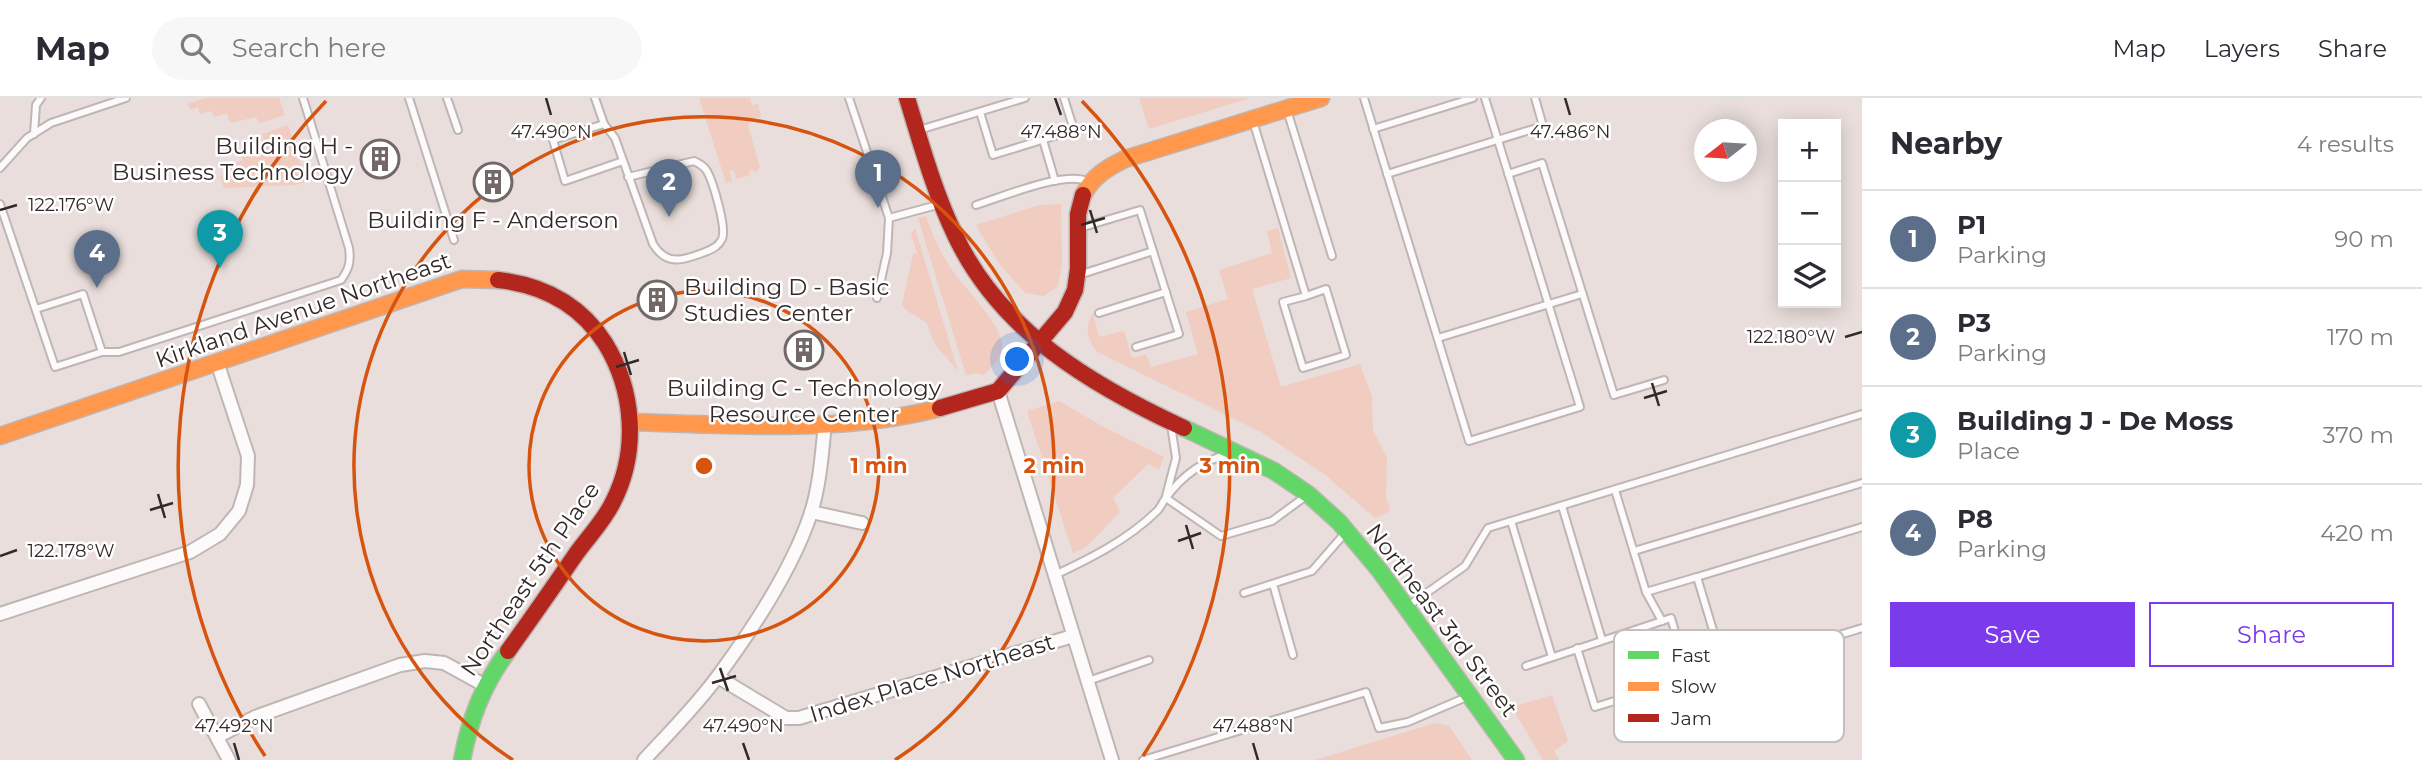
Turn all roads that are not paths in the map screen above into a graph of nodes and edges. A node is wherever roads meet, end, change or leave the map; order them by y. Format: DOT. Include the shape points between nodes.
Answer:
graph roads {
  1 [pos="41,98"];
  2 [pos="126,98"];
  3 [pos="303,98"];
  4 [pos="409,98"];
  5 [pos="447,98"];
  6 [pos="595,98"];
  7 [pos="849,98"];
  8 [pos="907,98"];
  9 [pos="1025,98"];
  10 [pos="1064,98"];
  11 [pos="1321,98"];
  12 [pos="1364,98"];
  13 [pos="1473,98"];
  14 [pos="1485,98"];
  15 [pos="1535,98"];
  16 [pos="1287,108"];
  17 [pos="980,112"];
  18 [pos="1252,119"];
  19 [pos="604,124"];
  20 [pos="1373,129"];
  21 [pos="458,130"];
  22 [pos="917,131"];
  23 [pos="34,134"];
  24 [pos="1043,140"];
  25 [pos="1498,140"];
  26 [pos="623,161"];
  27 [pos="0,168"];
  28 [pos="1387,174"];
  29 [pos="1508,174"];
  30 [pos="628,177"];
  31 [pos="1055,181"];
  32 [pos="1089,182"];
  33 [pos="0,204"];
  34 [pos="941,204"];
  35 [pos="976,205"];
  36 [pos="888,218"];
  37 [pos="1078,229"];
  38 [pos="454,240"];
  39 [pos="1153,251"];
  40 [pos="1332,256"];
  41 [pos="1077,275"];
  42 [pos="1166,292"];
  43 [pos="1583,294"];
  44 [pos="1306,296"];
  45 [pos="877,298"];
  46 [pos="1549,304"];
  47 [pos="36,309"];
  48 [pos="1098,313"];
  49 [pos="1438,338"];
  50 [pos="1038,342"];
  51 [pos="1136,348"];
  52 [pos="102,352"];
  53 [pos="217,362"];
  54 [pos="1664,380"];
  55 [pos="998,391"];
  56 [pos="1862,414"];
  57 [pos="1171,421"];
  58 [pos="630,422"];
  59 [pos="825,423"];
  60 [pos="0,436"];
  61 [pos="1237,453"];
  62 [pos="1862,483"];
  63 [pos="1615,490"];
  64 [pos="1309,494"];
  65 [pos="1166,498"];
  66 [pos="1562,506"];
  67 [pos="811,512"];
  68 [pos="1511,522"];
  69 [pos="862,523"];
  70 [pos="1862,527"];
  71 [pos="1348,531"];
  72 [pos="1634,551"];
  73 [pos="1054,576"];
  74 [pos="1697,577"];
  75 [pos="1273,584"];
  76 [pos="1646,592"];
  77 [pos="1244,593"];
  78 [pos="1406,607"];
  79 [pos="0,614"];
  80 [pos="1662,621"];
  81 [pos="1862,628"];
  82 [pos="1634,630"];
  83 [pos="1675,630"];
  84 [pos="1713,630"];
  85 [pos="1844,634"];
  86 [pos="1073,636"];
  87 [pos="1614,636"];
  88 [pos="1602,640"];
  89 [pos="1577,648"];
  90 [pos="1293,655"];
  91 [pos="1552,657"];
  92 [pos="1149,660"];
  93 [pos="1526,666"];
  94 [pos="718,677"];
  95 [pos="1087,681"];
  96 [pos="484,685"];
  97 [pos="1471,696"];
  98 [pos="1614,701"];
  99 [pos="200,705"];
  100 [pos="217,737"];
  101 [pos="1510,758"];
  102 [pos="229,760"];
  103 [pos="462,760"];
  104 [pos="644,760"];
  105 [pos="1112,760"];
  106 [pos="1143,760"];
  1 -- 23 [label="lane" via="36,104"];
  2 -- 23 [label="lane" via="51,123"];
  3 -- 52 [label="lane" via="349,248 350,266 341,280 119,352"];
  4 -- 38 [label="lane"];
  5 -- 21 [label="lane"];
  6 -- 19 [label="lane"];
  7 -- 36 [label="lane"];
  8 -- 22 [label="street, Northeast 3rd Street"];
  9 -- 17 [label="lane"];
  10 -- 24 [label="lane" via="1074,130"];
  11 -- 16 [label="street"];
  12 -- 20 [label="lane"];
  13 -- 20 [label="lane"];
  14 -- 25 [label="lane"];
  15 -- 25 [label="lane" via="1544,126"];
  16 -- 18 [label="street"];
  16 -- 40 [label="lane"];
  17 -- 22 [label="lane"];
  17 -- 24 [label="lane" via="993,155"];
  18 -- 32 [label="street" via="1125,159"];
  18 -- 44 [label="lane"];
  19 -- 26 [label="lane"];
  19 -- 26 [label="lane" via="553,140 565,180"];
  20 -- 28 [label="lane"];
  22 -- 34 [label="street, Northeast 3rd Street"];
  23 -- 27 [label="lane"];
  24 -- 31 [label="lane"];
  25 -- 28 [label="lane"];
  25 -- 29 [label="lane"];
  26 -- 30 [label="lane"];
  28 -- 49 [label="lane"];
  29 -- 43 [label="lane" via="1542,163"];
  29 -- 46 [label="lane"];
  30 -- 30 [label="lane" via="658,253 686,260 721,242 722,222 708,172 701,164 694,161"];
  31 -- 32 [label="lane" via="1073,178"];
  31 -- 35 [label="lane"];
  32 -- 37 [label="street" via="1079,206"];
  33 -- 47 [label="lane"];
  34 -- 36 [label="lane"];
  34 -- 50 [label="street, Northeast 3rd Street" via="987,289"];
  36 -- 45 [label="lane" via="887,253"];
  37 -- 39 [label="lane" via="1140,209"];
  37 -- 41 [label="street"];
  39 -- 41 [label="lane"];
  39 -- 42 [label="lane"];
  41 -- 50 [label="street" via="1068,306"];
  42 -- 48 [label="lane"];
  42 -- 51 [label="lane" via="1179,334"];
  43 -- 46 [label="lane"];
  43 -- 54 [label="lane" via="1614,395"];
  44 -- 44 [label="lane" via="1283,302 1303,368 1346,355 1326,289"];
  46 -- 49 [label="lane"];
  46 -- 49 [label="lane" via="1580,407 1494,434 1469,441"];
  47 -- 52 [label="lane" via="55,367"];
  47 -- 52 [label="lane" via="83,294"];
  50 -- 55 [label="street"];
  50 -- 57 [label="street, Northeast 3rd Street" via="1096,384"];
  53 -- 58 [label="street, Kirkland Avenue Northeast" via="462,279 491,277 558,295 589,319 610,348 624,382"];
  53 -- 60 [label="street, Kirkland Avenue Northeast"];
  53 -- 79 [label="street" via="248,456 247,485 239,511 220,534 190,552"];
  55 -- 59 [label="street" via="901,418"];
  55 -- 73 [label="street"];
  56 -- 63 [label="lane"];
  57 -- 61 [label="street, Northeast 3rd Street"];
  57 -- 65 [label="lane" via="1176,458"];
  58 -- 59 [label="street"];
  58 -- 96 [label="street, Northeast 5th Place" via="628,460 614,501"];
  59 -- 67 [label="street"];
  61 -- 64 [label="street, Northeast 3rd Street"];
  61 -- 65 [label="lane" via="1213,457"];
  62 -- 72 [label="lane"];
  63 -- 66 [label="lane"];
  63 -- 72 [label="lane"];
  64 -- 65 [label="lane" via="1272,521 1221,536"];
  64 -- 71 [label="street, Northeast 3rd Street"];
  65 -- 73 [label="lane" via="1158,511 1104,551"];
  66 -- 68 [label="lane"];
  66 -- 88 [label="lane"];
  67 -- 69 [label="street"];
  67 -- 94 [label="street" via="771,594"];
  68 -- 78 [label="lane" via="1488,528 1465,566"];
  68 -- 91 [label="lane"];
  70 -- 74 [label="lane"];
  71 -- 75 [label="lane" via="1312,571"];
  71 -- 78 [label="street, Northeast 3rd Street"];
  72 -- 76 [label="lane"];
  73 -- 86 [label="street"];
  74 -- 76 [label="lane"];
  74 -- 84 [label="lane"];
  75 -- 77 [label="lane"];
  75 -- 90 [label="lane"];
  76 -- 80 [label="lane"];
  78 -- 97 [label="street, Northeast 3rd Street"];
  80 -- 82 [label="lane"];
  80 -- 83 [label="lane" via="1671,618"];
  81 -- 85 [label="lane"];
  86 -- 94 [label="street, Index Place Northeast" via="799,718 786,718"];
  86 -- 95 [label="street"];
  87 -- 88 [label="lane"];
  88 -- 89 [label="lane"];
  89 -- 91 [label="lane"];
  89 -- 98 [label="lane" via="1595,707"];
  91 -- 93 [label="lane"];
  92 -- 95 [label="lane"];
  94 -- 104 [label="street"];
  95 -- 105 [label="street"];
  96 -- 100 [label="street" via="444,663 400,665 255,717"];
  96 -- 103 [label="street, Northeast 5th Place"];
  97 -- 101 [label="street, Northeast 3rd Street"];
  97 -- 106 [label="lane" via="1408,722 1379,728 1366,692"];
  99 -- 100 [label="street"];
  100 -- 102 [label="street"];
}
